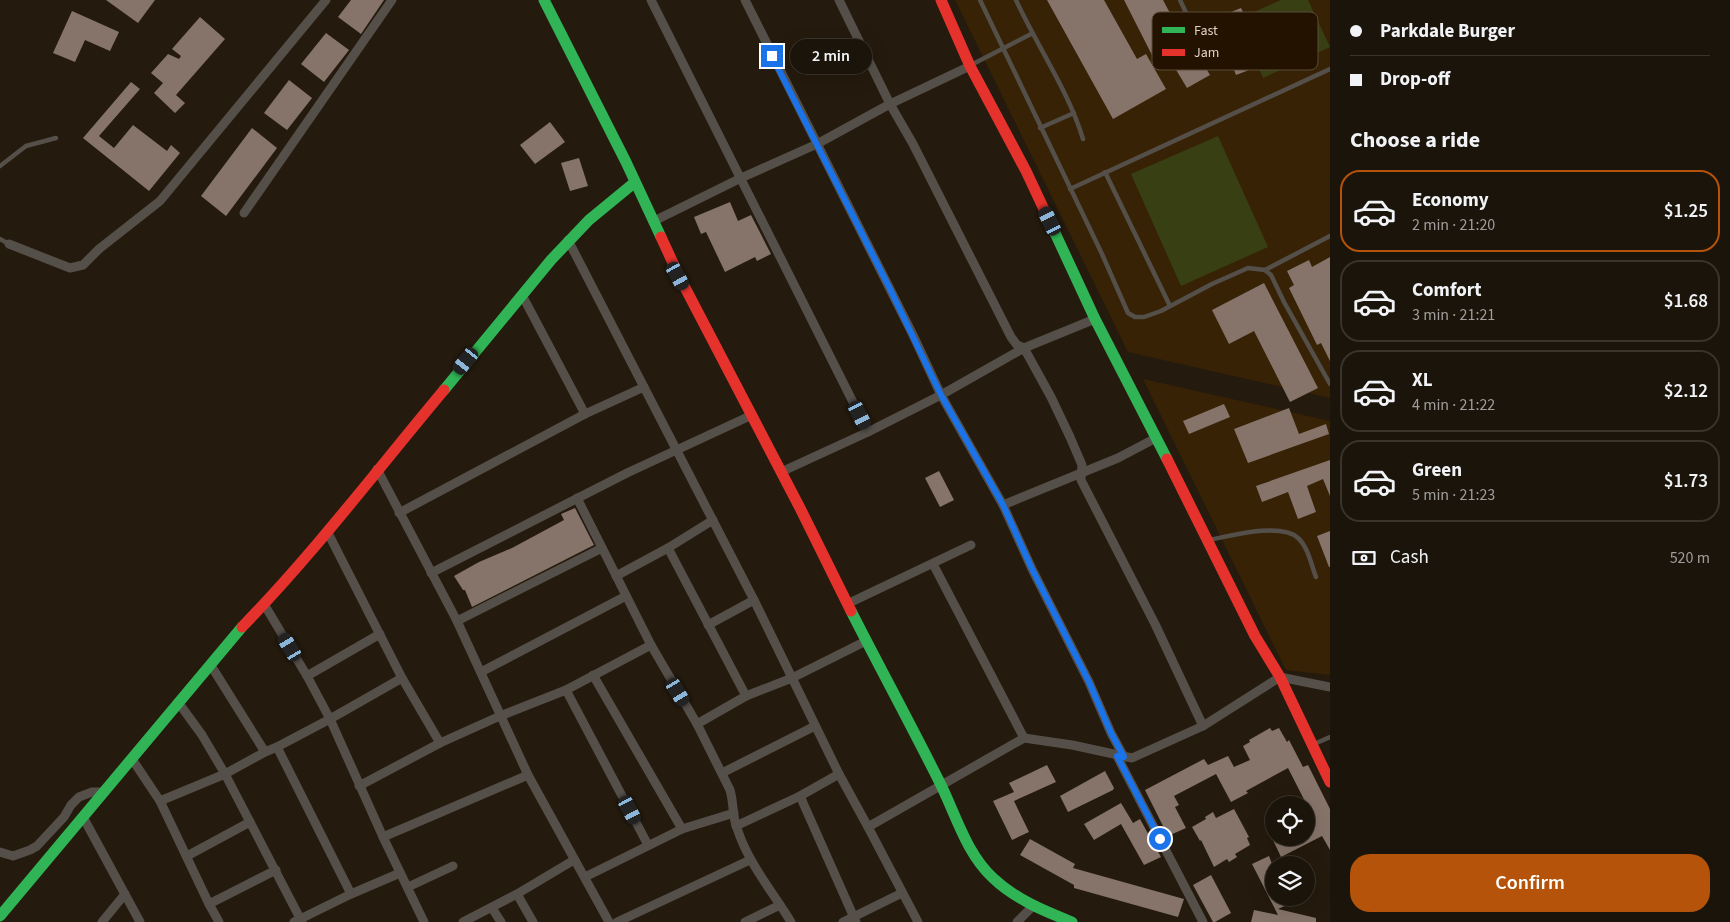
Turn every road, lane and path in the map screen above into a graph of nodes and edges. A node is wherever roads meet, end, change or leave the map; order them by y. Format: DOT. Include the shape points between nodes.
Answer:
graph roads {
  1 [pos="326,0"];
  2 [pos="392,0"];
  3 [pos="544,0"];
  4 [pos="651,0"];
  5 [pos="745,0"];
  6 [pos="839,0"];
  7 [pos="941,0"];
  8 [pos="980,0"];
  9 [pos="1016,0"];
  10 [pos="1180,0"];
  11 [pos="1186,12"];
  12 [pos="1032,34"];
  13 [pos="1003,49"];
  14 [pos="970,66"];
  15 [pos="1330,69"];
  16 [pos="890,104"];
  17 [pos="1074,113"];
  18 [pos="1040,128"];
  19 [pos="56,138"];
  20 [pos="1083,139"];
  21 [pos="817,144"];
  22 [pos="0,166"];
  23 [pos="1105,172"];
  24 [pos="741,178"];
  25 [pos="634,183"];
  26 [pos="1070,189"];
  27 [pos="244,213"];
  28 [pos="654,221"];
  29 [pos="1330,236"];
  30 [pos="0,239"];
  31 [pos="568,240"];
  32 [pos="9,244"];
  33 [pos="1265,270"];
  34 [pos="522,296"];
  35 [pos="1170,306"];
  36 [pos="1094,319"];
  37 [pos="1024,348"];
  38 [pos="1330,384"];
  39 [pos="644,388"];
  40 [pos="941,395"];
  41 [pos="585,414"];
  42 [pos="752,415"];
  43 [pos="868,432"];
  44 [pos="1156,438"];
  45 [pos="676,449"];
  46 [pos="377,469"];
  47 [pos="781,472"];
  48 [pos="1080,472"];
  49 [pos="577,498"];
  50 [pos="1003,505"];
  51 [pos="400,513"];
  52 [pos="713,520"];
  53 [pos="327,531"];
  54 [pos="1208,540"];
  55 [pos="971,545"];
  56 [pos="602,548"];
  57 [pos="668,548"];
  58 [pos="933,564"];
  59 [pos="432,573"];
  60 [pos="616,576"];
  61 [pos="1316,577"];
  62 [pos="626,596"];
  63 [pos="754,600"];
  64 [pos="264,604"];
  65 [pos="847,604"];
  66 [pos="457,621"];
  67 [pos="708,625"];
  68 [pos="380,634"];
  69 [pos="866,640"];
  70 [pos="651,645"];
  71 [pos="210,664"];
  72 [pos="481,672"];
  73 [pos="593,675"];
  74 [pos="307,676"];
  75 [pos="1280,677"];
  76 [pos="402,678"];
  77 [pos="792,678"];
  78 [pos="1330,687"];
  79 [pos="566,690"];
  80 [pos="746,696"];
  81 [pos="178,702"];
  82 [pos="500,716"];
  83 [pos="330,719"];
  84 [pos="697,724"];
  85 [pos="814,726"];
  86 [pos="1203,726"];
  87 [pos="1330,737"];
  88 [pos="1024,738"];
  89 [pos="440,743"];
  90 [pos="1312,745"];
  91 [pos="277,747"];
  92 [pos="265,752"];
  93 [pos="1121,757"];
  94 [pos="132,759"];
  95 [pos="722,773"];
  96 [pos="225,774"];
  97 [pos="839,774"];
  98 [pos="528,775"];
  99 [pos="1330,782"];
  100 [pos="359,786"];
  101 [pos="941,786"];
  102 [pos="104,792"];
  103 [pos="800,796"];
  104 [pos="160,801"];
  105 [pos="734,813"];
  106 [pos="83,818"];
  107 [pos="250,822"];
  108 [pos="736,826"];
  109 [pos="868,827"];
  110 [pos="682,829"];
  111 [pos="383,838"];
  112 [pos="648,845"];
  113 [pos="0,852"];
  114 [pos="186,856"];
  115 [pos="574,860"];
  116 [pos="750,860"];
  117 [pos="453,866"];
  118 [pos="276,870"];
  119 [pos="400,873"];
  120 [pos="585,877"];
  121 [pos="408,887"];
  122 [pos="902,893"];
  123 [pos="126,894"];
  124 [pos="351,894"];
  125 [pos="517,894"];
  126 [pos="209,904"];
  127 [pos="780,905"];
  128 [pos="1033,906"];
  129 [pos="492,908"];
  130 [pos="0,916"];
  131 [pos="855,919"];
  132 [pos="299,921"];
  133 [pos="102,922"];
  134 [pos="140,922"];
  135 [pos="219,922"];
  136 [pos="424,922"];
  137 [pos="463,922"];
  138 [pos="500,922"];
  139 [pos="533,922"];
  140 [pos="609,922"];
  141 [pos="617,922"];
  142 [pos="745,922"];
  143 [pos="791,922"];
  144 [pos="843,922"];
  145 [pos="918,922"];
  146 [pos="1017,922"];
  147 [pos="1072,922"];
  148 [pos="1203,922"];
  1 -- 32 [label="street" via="160,202 83,265 70,268"];
  2 -- 27 [label="street"];
  3 -- 25 [label="street"];
  4 -- 24 [label="street"];
  5 -- 21 [label="street"];
  6 -- 16 [label="street"];
  7 -- 14 [label="street"];
  8 -- 13 [label="lane"];
  9 -- 12 [label="lane"];
  10 -- 11 [label="lane"];
  12 -- 13 [label="lane"];
  12 -- 17 [label="lane"];
  13 -- 14 [label="lane"];
  13 -- 18 [label="lane"];
  14 -- 16 [label="street"];
  14 -- 36 [label="street" via="1026,171"];
  15 -- 23 [label="lane"];
  16 -- 21 [label="street"];
  16 -- 37 [label="street" via="1011,337"];
  17 -- 18 [label="lane"];
  17 -- 20 [label="lane"];
  18 -- 26 [label="lane"];
  19 -- 22 [label="lane" via="26,146"];
  21 -- 24 [label="street"];
  21 -- 40 [label="street"];
  23 -- 26 [label="lane"];
  23 -- 35 [label="lane"];
  24 -- 28 [label="street"];
  24 -- 43 [label="street"];
  25 -- 28 [label="street"];
  25 -- 31 [label="street"];
  26 -- 35 [label="lane" via="1128,313 1144,317"];
  28 -- 42 [label="street" via="678,276"];
  29 -- 33 [label="lane"];
  30 -- 32 [label="lane"];
  31 -- 34 [label="street"];
  31 -- 39 [label="street"];
  33 -- 35 [label="lane" via="1248,268"];
  33 -- 38 [label="lane" via="1271,275"];
  34 -- 41 [label="street"];
  34 -- 46 [label="street"];
  36 -- 37 [label="street"];
  36 -- 44 [label="street"];
  37 -- 40 [label="street"];
  37 -- 48 [label="street" via="1070,437 1082,465"];
  39 -- 41 [label="street"];
  39 -- 45 [label="street"];
  40 -- 43 [label="street"];
  40 -- 50 [label="street"];
  41 -- 51 [label="street"];
  42 -- 45 [label="street"];
  42 -- 47 [label="street"];
  43 -- 47 [label="street"];
  44 -- 48 [label="street" via="1118,458"];
  44 -- 54 [label="street"];
  45 -- 49 [label="street"];
  45 -- 52 [label="street"];
  46 -- 51 [label="street"];
  46 -- 53 [label="street"];
  47 -- 65 [label="street"];
  48 -- 50 [label="street"];
  48 -- 86 [label="street" via="1081,480"];
  49 -- 56 [label="street"];
  49 -- 59 [label="street"];
  50 -- 93 [label="street" via="1089,682"];
  51 -- 59 [label="street"];
  52 -- 57 [label="street"];
  52 -- 63 [label="street"];
  53 -- 64 [label="street"];
  53 -- 68 [label="street"];
  54 -- 61 [label="lane" via="1270,530 1285,531 1302,544"];
  54 -- 75 [label="street" via="1255,636"];
  55 -- 58 [label="street"];
  56 -- 60 [label="street"];
  56 -- 66 [label="street"];
  57 -- 60 [label="street"];
  57 -- 67 [label="street"];
  58 -- 65 [label="street"];
  58 -- 88 [label="street"];
  59 -- 66 [label="street"];
  60 -- 62 [label="street"];
  62 -- 70 [label="street"];
  62 -- 72 [label="street"];
  63 -- 67 [label="street"];
  63 -- 77 [label="street"];
  64 -- 71 [label="street"];
  64 -- 74 [label="street"];
  65 -- 69 [label="street"];
  66 -- 72 [label="street"];
  67 -- 80 [label="street"];
  68 -- 74 [label="street"];
  68 -- 76 [label="street"];
  69 -- 77 [label="street"];
  69 -- 101 [label="street"];
  70 -- 73 [label="street"];
  70 -- 84 [label="street"];
  71 -- 81 [label="street"];
  71 -- 92 [label="street"];
  72 -- 82 [label="street"];
  73 -- 79 [label="street"];
  73 -- 110 [label="street"];
  74 -- 83 [label="street"];
  75 -- 78 [label="street"];
  75 -- 86 [label="street"];
  75 -- 90 [label="street"];
  76 -- 83 [label="street"];
  76 -- 89 [label="street"];
  77 -- 80 [label="street"];
  77 -- 85 [label="street"];
  79 -- 82 [label="street"];
  79 -- 112 [label="street"];
  80 -- 84 [label="street"];
  81 -- 94 [label="street"];
  81 -- 96 [label="street"];
  82 -- 89 [label="street"];
  82 -- 98 [label="street"];
  83 -- 91 [label="street"];
  83 -- 100 [label="street"];
  84 -- 95 [label="street"];
  85 -- 95 [label="street"];
  85 -- 97 [label="street"];
  86 -- 93 [label="street" via="1142,755"];
  87 -- 90 [label="lane"];
  88 -- 93 [label="street"];
  88 -- 101 [label="street"];
  89 -- 100 [label="street"];
  90 -- 99 [label="street"];
  91 -- 92 [label="street"];
  91 -- 124 [label="street"];
  92 -- 96 [label="street"];
  93 -- 148 [label="street"];
  94 -- 102 [label="street"];
  94 -- 104 [label="street"];
  95 -- 105 [label="street" via="734,800"];
  96 -- 104 [label="street"];
  96 -- 107 [label="street"];
  97 -- 103 [label="street"];
  97 -- 109 [label="street"];
  98 -- 111 [label="street"];
  98 -- 115 [label="street"];
  100 -- 111 [label="street"];
  101 -- 109 [label="street"];
  101 -- 128 [label="street" via="971,850 981,864 993,878"];
  102 -- 106 [label="street"];
  102 -- 113 [label="street" via="92,792 79,798 37,846 14,856"];
  103 -- 108 [label="street"];
  103 -- 131 [label="street"];
  104 -- 114 [label="street"];
  105 -- 108 [label="street"];
  105 -- 110 [label="street"];
  106 -- 123 [label="street"];
  106 -- 130 [label="street"];
  107 -- 114 [label="street"];
  107 -- 118 [label="street"];
  108 -- 116 [label="street"];
  109 -- 122 [label="street"];
  110 -- 112 [label="street"];
  111 -- 119 [label="street"];
  112 -- 120 [label="street"];
  114 -- 126 [label="street"];
  115 -- 120 [label="street"];
  115 -- 125 [label="street"];
  116 -- 127 [label="street"];
  116 -- 141 [label="street"];
  117 -- 121 [label="street"];
  118 -- 126 [label="street"];
  118 -- 132 [label="street"];
  119 -- 121 [label="street"];
  119 -- 124 [label="street"];
  120 -- 140 [label="street"];
  121 -- 136 [label="street"];
  122 -- 131 [label="street"];
  122 -- 145 [label="street"];
  123 -- 133 [label="street"];
  123 -- 134 [label="street"];
  124 -- 132 [label="street"];
  125 -- 129 [label="street"];
  125 -- 139 [label="street"];
  126 -- 135 [label="street"];
  127 -- 142 [label="street"];
  127 -- 143 [label="street"];
  128 -- 146 [label="street"];
  128 -- 147 [label="street"];
  129 -- 137 [label="street"];
  129 -- 138 [label="street"];
  131 -- 144 [label="street"];
}
